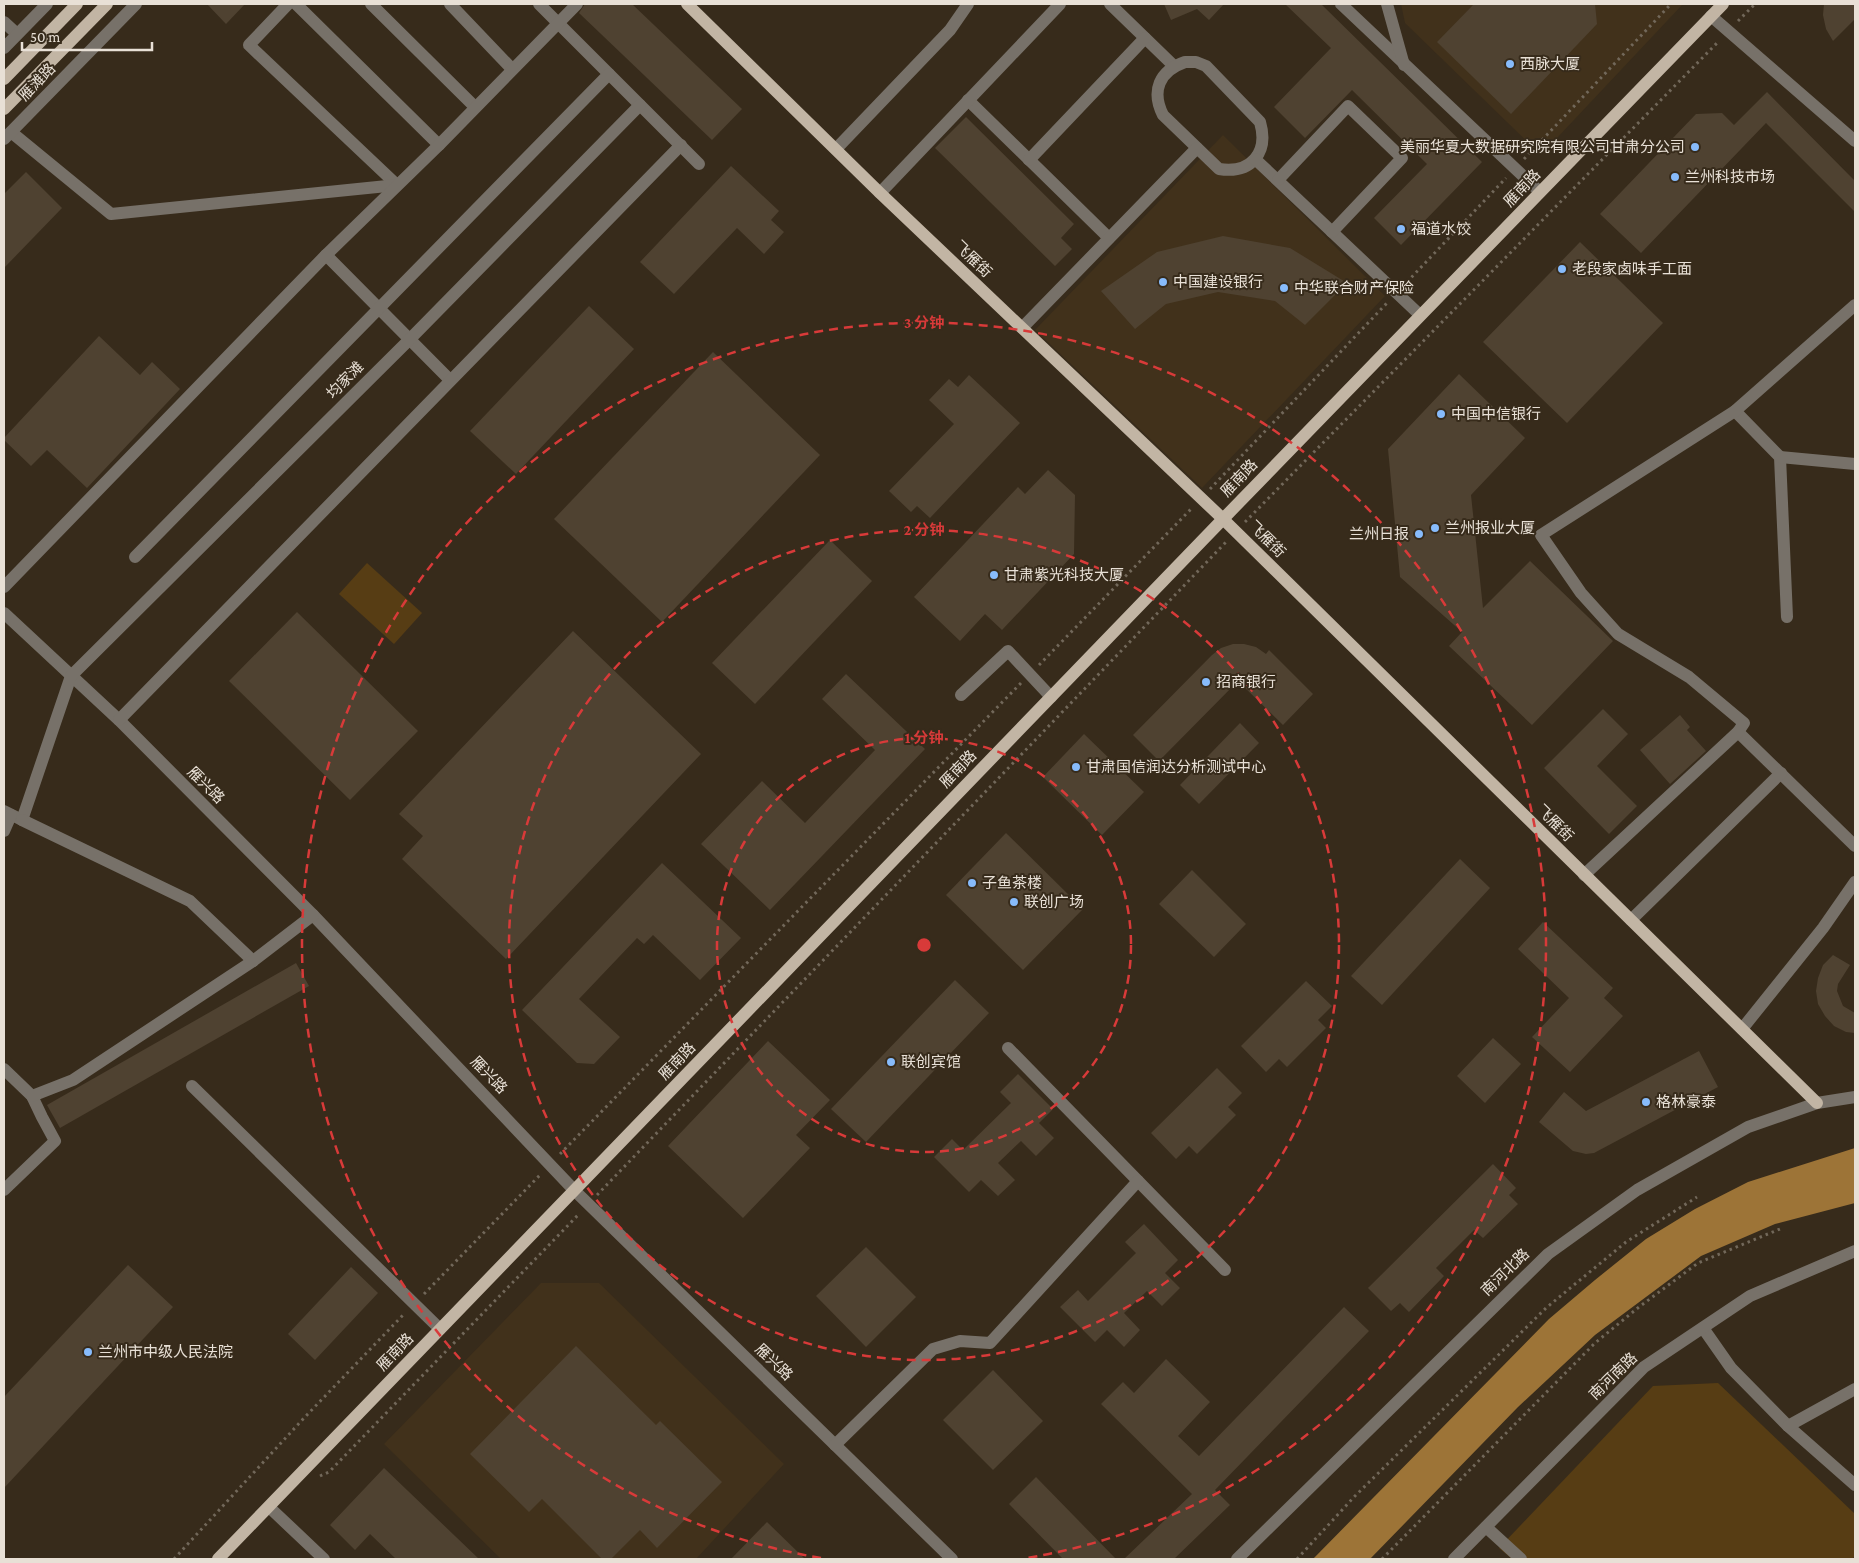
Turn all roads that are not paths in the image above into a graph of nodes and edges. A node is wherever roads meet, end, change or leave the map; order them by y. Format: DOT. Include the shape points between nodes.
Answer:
graph roads {
  1 [pos="46,4"];
  2 [pos="77,4"];
  3 [pos="107,4"];
  4 [pos="136,4"];
  5 [pos="288,4"];
  6 [pos="296,4"];
  7 [pos="371,4"];
  8 [pos="450,4"];
  9 [pos="539,4"];
  10 [pos="576,4"];
  11 [pos="687,4"];
  12 [pos="968,4"];
  13 [pos="1060,4"];
  14 [pos="1110,4"];
  15 [pos="1341,4"];
  16 [pos="1387,4"];
  17 [pos="1723,4"];
  18 [pos="1712,16"];
  19 [pos="4,22"];
  20 [pos="557,22"];
  21 [pos="17,34"];
  22 [pos="1145,38"];
  23 [pos="4,48"];
  24 [pos="1404,64"];
  25 [pos="1174,66"];
  26 [pos="512,68"];
  27 [pos="609,74"];
  28 [pos="4,79"];
  29 [pos="968,100"];
  30 [pos="640,105"];
  31 [pos="475,107"];
  32 [pos="4,109"];
  33 [pos="7,135"];
  34 [pos="1855,142"];
  35 [pos="439,145"];
  36 [pos="681,145"];
  37 [pos="1197,148"];
  38 [pos="836,149"];
  39 [pos="1255,159"];
  40 [pos="1029,160"];
  41 [pos="699,164"];
  42 [pos="1278,180"];
  43 [pos="398,185"];
  44 [pos="1540,192"];
  45 [pos="880,193"];
  46 [pos="1332,232"];
  47 [pos="1108,238"];
  48 [pos="326,255"];
  49 [pos="1855,305"];
  50 [pos="379,308"];
  51 [pos="1420,315"];
  52 [pos="1022,328"];
  53 [pos="410,339"];
  54 [pos="450,380"];
  55 [pos="1735,412"];
  56 [pos="1780,457"];
  57 [pos="1855,464"];
  58 [pos="1223,519"];
  59 [pos="136,557"];
  60 [pos="4,587"];
  61 [pos="4,613"];
  62 [pos="1787,617"];
  63 [pos="71,676"];
  64 [pos="961,696"];
  65 [pos="1051,697"];
  66 [pos="119,720"];
  67 [pos="1738,732"];
  68 [pos="1780,773"];
  69 [pos="12,815"];
  70 [pos="4,831"];
  71 [pos="1855,846"];
  72 [pos="1584,874"];
  73 [pos="1855,882"];
  74 [pos="313,915"];
  75 [pos="1631,920"];
  76 [pos="253,961"];
  77 [pos="1742,1030"];
  78 [pos="1008,1048"];
  79 [pos="4,1069"];
  80 [pos="192,1086"];
  81 [pos="32,1096"];
  82 [pos="1855,1097"];
  83 [pos="1817,1104"];
  84 [pos="1138,1181"];
  85 [pos="4,1190"];
  86 [pos="574,1190"];
  87 [pos="1855,1251"];
  88 [pos="1225,1270"];
  89 [pos="1702,1328"];
  90 [pos="440,1329"];
  91 [pos="1855,1389"];
  92 [pos="1788,1426"];
  93 [pos="835,1445"];
  94 [pos="1855,1485"];
  95 [pos="269,1507"];
  96 [pos="1486,1527"];
  97 [pos="218,1559"];
  98 [pos="324,1559"];
  99 [pos="952,1559"];
  100 [pos="1237,1559"];
  101 [pos="1454,1559"];
  102 [pos="1521,1559"];
  1 -- 21 [label="street"];
  2 -- 28 [label="main road, 雁滩路"];
  3 -- 32 [label="main road, 雁滩路"];
  4 -- 33 [label="street, 雁滩路"];
  5 -- 43 [label="street" via="250,45"];
  6 -- 35 [label="street"];
  7 -- 31 [label="street"];
  8 -- 26 [label="street"];
  9 -- 20 [label="street"];
  10 -- 20 [label="street"];
  11 -- 38 [label="main road, 飞雁街"];
  12 -- 38 [label="street" via="950,30"];
  13 -- 29 [label="street"];
  14 -- 22 [label="street"];
  15 -- 24 [label="street"];
  16 -- 24 [label="street"];
  17 -- 18 [label="main road, 雁南路"];
  18 -- 34 [label="street"];
  18 -- 44 [label="main road, 雁南路"];
  19 -- 21 [label="street"];
  20 -- 26 [label="street"];
  20 -- 27 [label="street"];
  21 -- 23 [label="street"];
  22 -- 25 [label="street"];
  22 -- 40 [label="street"];
  24 -- 44 [label="street"];
  25 -- 37 [label="street" via="1159,83 1158,105 1163,115"];
  25 -- 39 [label="street" via="1196,62 1206,66 1260,122 1262,144"];
  26 -- 31 [label="street"];
  27 -- 30 [label="street"];
  27 -- 50 [label="street"];
  29 -- 40 [label="street"];
  29 -- 45 [label="street"];
  30 -- 36 [label="street"];
  30 -- 53 [label="street, 均家滩"];
  31 -- 35 [label="street"];
  33 -- 43 [label="street" via="111,214"];
  35 -- 43 [label="street"];
  36 -- 41 [label="street"];
  36 -- 54 [label="street"];
  37 -- 39 [label="street" via="1219,169 1241,169"];
  37 -- 47 [label="street"];
  38 -- 45 [label="main road, 飞雁街"];
  39 -- 42 [label="street"];
  40 -- 47 [label="street"];
  42 -- 46 [label="street"];
  42 -- 46 [label="street" via="1348,106 1389,145 1402,158"];
  43 -- 48 [label="street"];
  44 -- 51 [label="main road, 雁南路"];
  45 -- 52 [label="main road, 飞雁街"];
  46 -- 51 [label="street"];
  47 -- 52 [label="street"];
  48 -- 50 [label="street"];
  48 -- 60 [label="street"];
  49 -- 55 [label="street"];
  50 -- 53 [label="street"];
  50 -- 59 [label="street"];
  51 -- 58 [label="main road, 雁南路"];
  52 -- 58 [label="main road, 飞雁街"];
  53 -- 54 [label="street"];
  53 -- 63 [label="street, 均家滩"];
  54 -- 66 [label="street"];
  55 -- 56 [label="street"];
  55 -- 67 [label="street" via="1541,535 1581,593 1618,634 1689,678 1744,723"];
  56 -- 57 [label="street"];
  56 -- 62 [label="street"];
  58 -- 65 [label="main road, 雁南路"];
  58 -- 72 [label="main road, 飞雁街"];
  61 -- 63 [label="street, 雁兴路"];
  63 -- 66 [label="street, 雁兴路"];
  63 -- 69 [label="street"];
  64 -- 65 [label="street" via="1008,651"];
  65 -- 86 [label="main road, 雁南路"];
  66 -- 74 [label="street, 雁兴路"];
  67 -- 68 [label="street"];
  67 -- 72 [label="street"];
  68 -- 71 [label="street"];
  68 -- 75 [label="street"];
  69 -- 70 [label="street"];
  69 -- 76 [label="street" via="190,901"];
  72 -- 75 [label="main road, 飞雁街"];
  73 -- 77 [label="street" via="1824,928"];
  74 -- 76 [label="street"];
  74 -- 86 [label="street, 雁兴路"];
  75 -- 77 [label="main road, 飞雁街"];
  76 -- 81 [label="street" via="73,1080"];
  77 -- 83 [label="main road, 飞雁街"];
  78 -- 84 [label="street"];
  79 -- 81 [label="street"];
  80 -- 90 [label="street"];
  81 -- 85 [label="street" via="55,1141"];
  82 -- 83 [label="street, 南河北路"];
  83 -- 100 [label="street, 南河北路" via="1748,1127 1637,1190 1548,1254"];
  84 -- 88 [label="street"];
  84 -- 93 [label="street" via="990,1342 960,1341 934,1349"];
  86 -- 90 [label="main road, 雁南路"];
  86 -- 93 [label="street, 雁兴路"];
  87 -- 89 [label="street, 南河南路" via="1750,1296"];
  89 -- 92 [label="street" via="1731,1368"];
  89 -- 96 [label="street, 南河南路" via="1644,1367"];
  90 -- 95 [label="main road, 雁南路"];
  91 -- 92 [label="street"];
  92 -- 94 [label="street"];
  93 -- 99 [label="street, 雁兴路"];
  95 -- 97 [label="main road, 雁南路"];
  95 -- 98 [label="street"];
  96 -- 101 [label="street, 南河南路"];
  96 -- 102 [label="street"];
}
